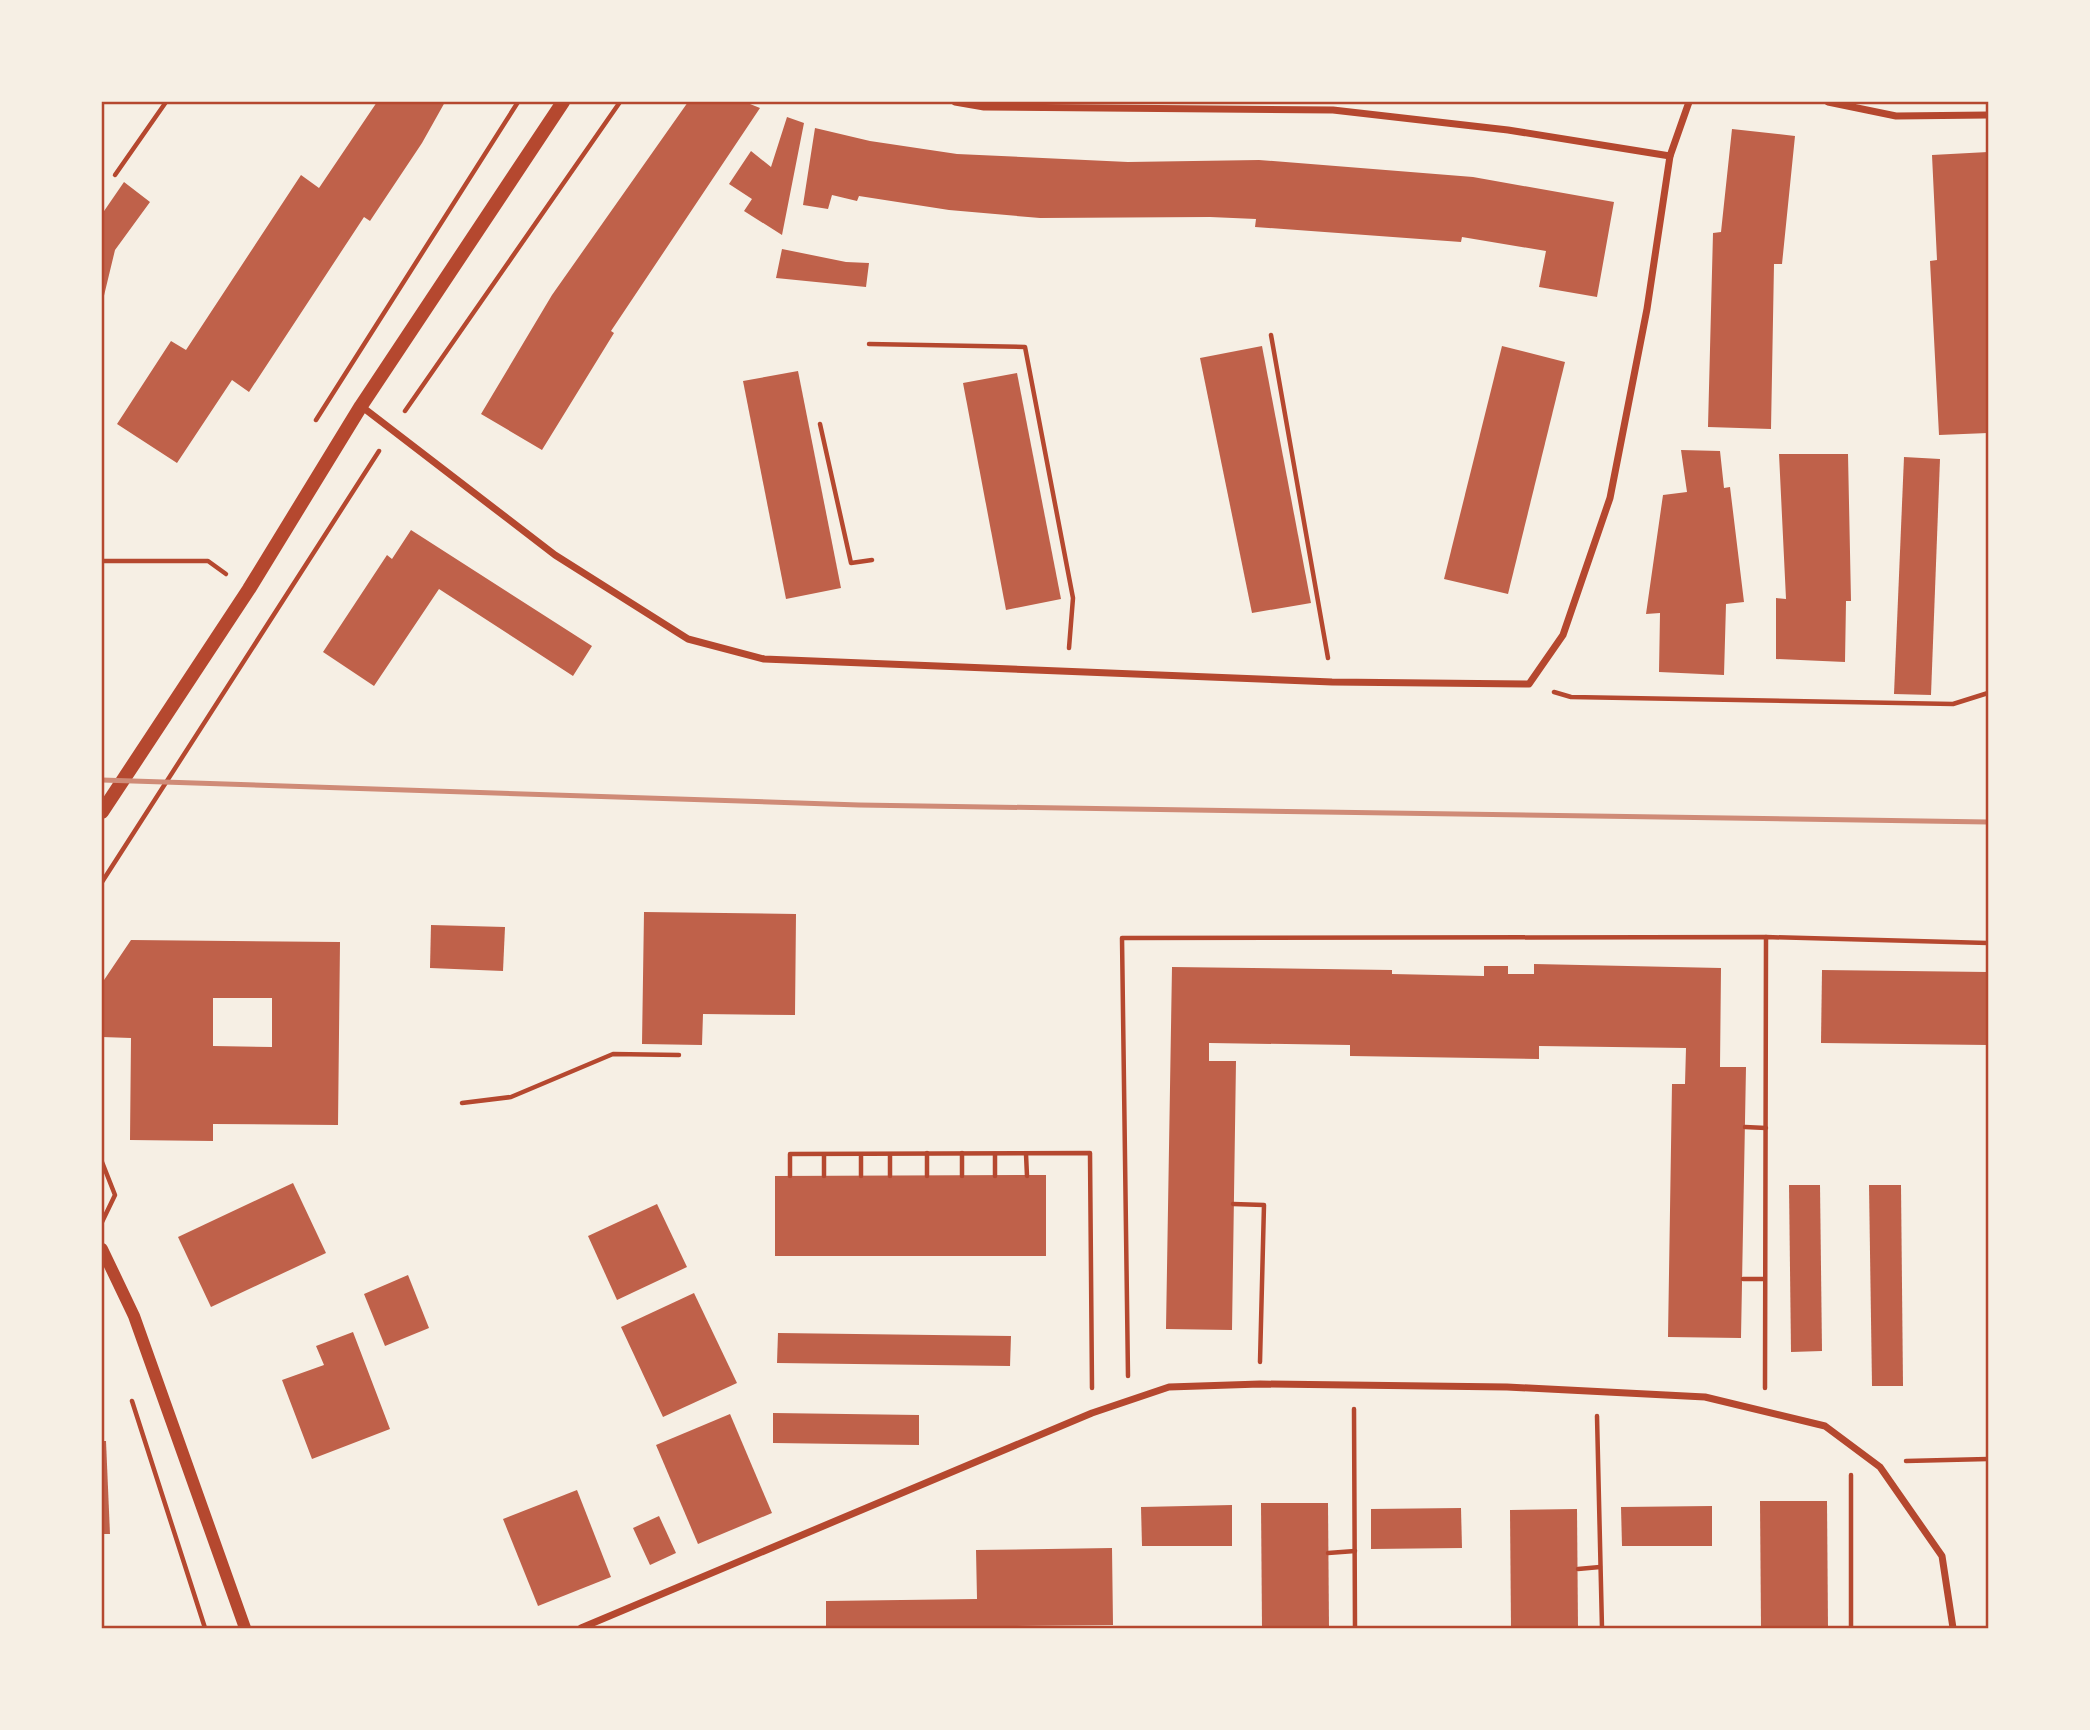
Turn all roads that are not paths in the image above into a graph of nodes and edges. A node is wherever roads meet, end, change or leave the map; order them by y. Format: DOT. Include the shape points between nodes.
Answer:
graph roads {
  1 [pos="563,102"];
  2 [pos="955,102"];
  3 [pos="1689,102"];
  4 [pos="1828,102"];
  5 [pos="1989,115"];
  6 [pos="1670,156"];
  7 [pos="361,406"];
  8 [pos="102,812"];
  9 [pos="102,1250"];
  10 [pos="246,1629"];
  11 [pos="580,1629"];
  12 [pos="1953,1629"];
  1 -- 7 [label="main road"];
  2 -- 6 [label="street" via="984,107 1333,110 1508,130"];
  3 -- 6 [label="street"];
  4 -- 5 [label="street" via="1896,116"];
  6 -- 7 [label="street" via="1647,309 1610,498 1563,635 1530,684 1332,682 764,659 688,639 555,555"];
  7 -- 8 [label="main road" via="249,589"];
  9 -- 10 [label="street" via="134,1316"];
  11 -- 12 [label="street" via="1092,1413 1170,1387 1260,1384 1596,1389 1705,1397 1825,1426 1880,1467 1942,1556"];
}
